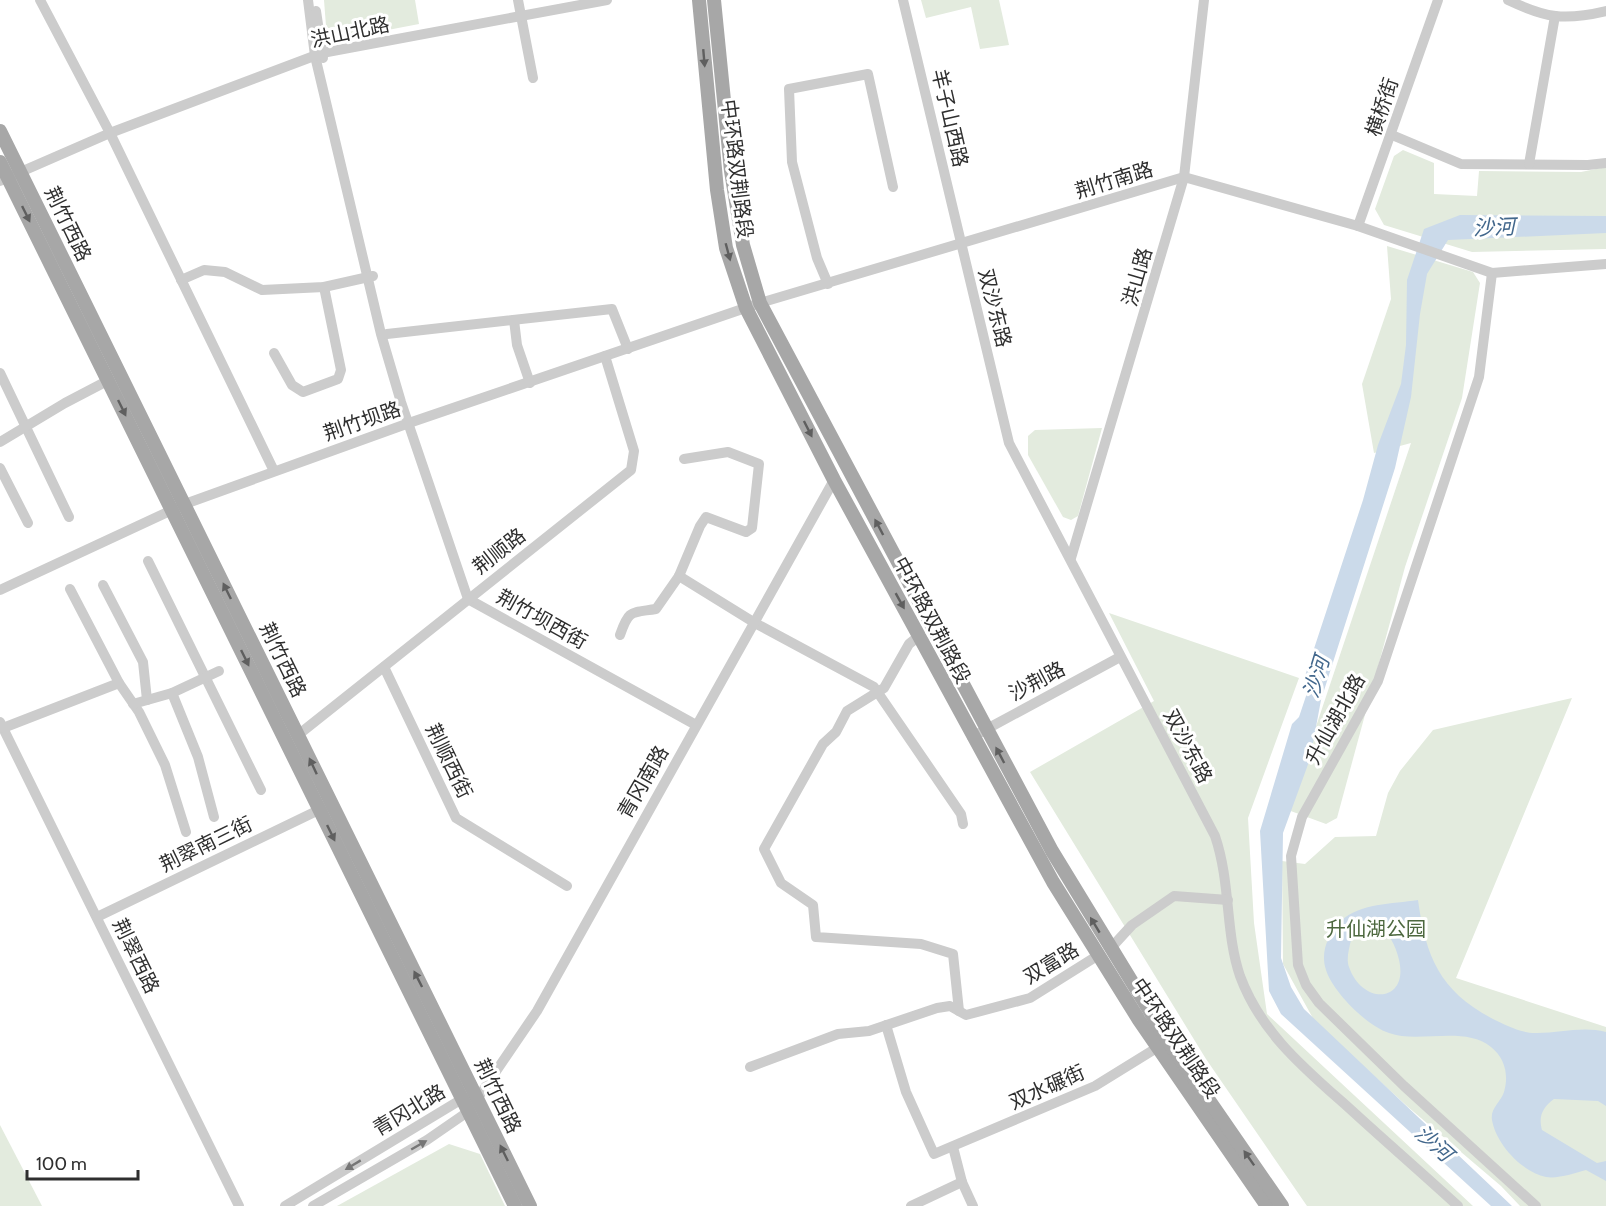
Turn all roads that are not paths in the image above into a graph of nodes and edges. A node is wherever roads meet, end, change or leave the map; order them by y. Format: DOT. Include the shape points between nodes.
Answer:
graph roads {
  1 [pos="40,0"];
  2 [pos="308,0"];
  3 [pos="315,0"];
  4 [pos="518,0"];
  5 [pos="607,0"];
  6 [pos="699,0"];
  7 [pos="714,0"];
  8 [pos="903,0"];
  9 [pos="1204,0"];
  10 [pos="1438,0"];
  11 [pos="1508,0"];
  12 [pos="1606,11"];
  13 [pos="519,16"];
  14 [pos="1555,16"];
  15 [pos="318,55"];
  16 [pos="533,78"];
  17 [pos="0,131"];
  18 [pos="110,133"];
  19 [pos="1392,135"];
  20 [pos="0,162"];
  21 [pos="1606,163"];
  22 [pos="1529,165"];
  23 [pos="9,177"];
  24 [pos="1184,177"];
  25 [pos="894,187"];
  26 [pos="1358,226"];
  27 [pos="962,245"];
  28 [pos="1606,264"];
  29 [pos="1492,273"];
  30 [pos="370,276"];
  31 [pos="181,280"];
  32 [pos="828,284"];
  33 [pos="324,287"];
  34 [pos="760,303"];
  35 [pos="746,308"];
  36 [pos="514,320"];
  37 [pos="387,334"];
  38 [pos="628,349"];
  39 [pos="274,353"];
  40 [pos="605,356"];
  41 [pos="0,373"];
  42 [pos="109,380"];
  43 [pos="530,382"];
  44 [pos="410,423"];
  45 [pos="25,427"];
  46 [pos="0,442"];
  47 [pos="684,459"];
  48 [pos="0,468"];
  49 [pos="274,471"];
  50 [pos="834,480"];
  51 [pos="178,506"];
  52 [pos="69,517"];
  53 [pos="28,523"];
  54 [pos="1071,558"];
  55 [pos="148,561"];
  56 [pos="679,576"];
  57 [pos="103,585"];
  58 [pos="70,589"];
  59 [pos="0,591"];
  60 [pos="468,599"];
  61 [pos="755,623"];
  62 [pos="620,635"];
  63 [pos="920,636"];
  64 [pos="1120,657"];
  65 [pos="384,667"];
  66 [pos="219,671"];
  67 [pos="205,677"];
  68 [pos="119,683"];
  69 [pos="878,692"];
  70 [pos="171,693"];
  71 [pos="147,700"];
  72 [pos="133,704"];
  73 [pos="2,725"];
  74 [pos="696,725"];
  75 [pos="986,729"];
  76 [pos="298,735"];
  77 [pos="972,737"];
  78 [pos="261,790"];
  79 [pos="325,807"];
  80 [pos="214,818"];
  81 [pos="963,824"];
  82 [pos="186,832"];
  83 [pos="567,886"];
  84 [pos="1228,900"];
  85 [pos="97,917"];
  86 [pos="1110,949"];
  87 [pos="1097,956"];
  88 [pos="959,1011"];
  89 [pos="886,1025"];
  90 [pos="1163,1044"];
  91 [pos="750,1067"];
  92 [pos="477,1097"];
  93 [pos="465,1105"];
  94 [pos="953,1147"];
  95 [pos="962,1182"];
  96 [pos="238,1206"];
  97 [pos="285,1206"];
  98 [pos="314,1206"];
  99 [pos="515,1206"];
  100 [pos="530,1206"];
  101 [pos="911,1206"];
  102 [pos="973,1206"];
  103 [pos="1267,1206"];
  104 [pos="1282,1206"];
  105 [pos="1458,1206"];
  106 [pos="1536,1206"];
  1 -- 18 [label="street"];
  2 -- 15 [label="street"];
  3 -- 15 [label="street"];
  4 -- 13 [label="street"];
  5 -- 13 [label="street, 洪山北路"];
  6 -- 35 [label="main road, 中环路双荆路段, one-way" via="717,190 726,248"];
  7 -- 34 [label="main road, 中环路双荆路段" via="731,171 743,245"];
  8 -- 27 [label="street, 羊子山西路"];
  9 -- 24 [label="street, 洪山路"];
  10 -- 19 [label="street, 横桥街"];
  11 -- 14 [label="street" via="1538,14"];
  12 -- 14 [label="street" via="1577,18"];
  13 -- 15 [label="street, 洪山北路"];
  13 -- 16 [label="street"];
  14 -- 22 [label="street"];
  15 -- 18 [label="street, 洪山北路"];
  15 -- 30 [label="street"];
  17 -- 23 [label="main road, 荆竹西路"];
  18 -- 23 [label="street, 洪山北路"];
  18 -- 31 [label="street"];
  19 -- 22 [label="street" via="1461,164"];
  19 -- 26 [label="street, 横桥街"];
  20 -- 23 [label="main road, 荆竹西路"];
  21 -- 22 [label="street"];
  23 -- 42 [label="main road, 荆竹西路, one-way"];
  23 -- 51 [label="main road, 荆竹西路"];
  24 -- 26 [label="street, 荆竹南路"];
  24 -- 27 [label="street, 荆竹南路"];
  24 -- 54 [label="street, 洪山路"];
  25 -- 32 [label="street" via="868,74 789,89 792,162 817,258"];
  26 -- 29 [label="street, 荆竹南路"];
  27 -- 32 [label="street, 荆竹南路"];
  27 -- 54 [label="street, 双沙东路" via="1009,443"];
  28 -- 29 [label="street"];
  29 -- 106 [label="street, 升仙湖北路" via="1479,377 1378,681 1302,817 1291,856 1298,964 1306,985 1319,1003 1404,1086"];
  30 -- 33 [label="street"];
  30 -- 37 [label="street"];
  30 -- 44 [label="street" via="381,334"];
  31 -- 33 [label="street" via="204,270 225,272 262,290"];
  31 -- 49 [label="street"];
  32 -- 34 [label="street, 荆竹南路"];
  33 -- 39 [label="street" via="341,370 338,379 303,392 292,385"];
  34 -- 35 [label="street, 荆竹南路"];
  75 -- 34 [label="main road, 中环路双荆路段, one-way"];
  35 -- 38 [label="street, 荆竹坝路"];
  35 -- 50 [label="main road, 中环路双荆路段, one-way"];
  36 -- 37 [label="street"];
  36 -- 38 [label="street" via="612,309"];
  36 -- 43 [label="street" via="517,345"];
  37 -- 44 [label="street"];
  38 -- 40 [label="street, 荆竹坝路"];
  40 -- 43 [label="street, 荆竹坝路"];
  40 -- 60 [label="street, 荆顺路" via="634,451 631,470"];
  41 -- 45 [label="street"];
  42 -- 45 [label="street"];
  42 -- 51 [label="main road, 荆竹西路, one-way"];
  43 -- 44 [label="street, 荆竹坝路"];
  44 -- 49 [label="street, 荆竹坝路"];
  44 -- 60 [label="street, 荆竹坝西街"];
  45 -- 46 [label="street"];
  45 -- 52 [label="street"];
  47 -- 56 [label="street" via="728,452 759,464 752,528 746,532 706,517"];
  48 -- 53 [label="street"];
  49 -- 51 [label="street, 荆竹坝路"];
  50 -- 61 [label="street, 青冈南路"];
  50 -- 63 [label="main road, 中环路双荆路段, one-way"];
  51 -- 59 [label="street, 荆竹坝路"];
  76 -- 51 [label="main road, 荆竹西路, one-way"];
  51 -- 79 [label="main road, 荆竹西路, one-way"];
  54 -- 64 [label="street, 双沙东路"];
  55 -- 67 [label="street"];
  56 -- 61 [label="street"];
  56 -- 62 [label="street" via="656,609 635,611 626,618"];
  57 -- 71 [label="street" via="143,662"];
  58 -- 68 [label="street"];
  60 -- 65 [label="street, 荆顺路"];
  60 -- 74 [label="street, 荆竹坝西街"];
  61 -- 69 [label="street"];
  61 -- 74 [label="street, 青冈南路"];
  63 -- 69 [label="street" via="909,644"];
  63 -- 77 [label="main road, 中环路双荆路段"];
  64 -- 75 [label="street, 沙荆路"];
  64 -- 84 [label="street, 双沙东路" via="1215,836 1224,862"];
  65 -- 76 [label="street, 荆顺路"];
  65 -- 83 [label="street, 荆顺西街" via="456,818"];
  66 -- 67 [label="street"];
  67 -- 70 [label="street"];
  67 -- 78 [label="street"];
  68 -- 72 [label="street"];
  68 -- 73 [label="street"];
  69 -- 81 [label="street" via="962,814"];
  69 -- 88 [label="street" via="847,711 836,732 823,744 764,849 781,883 813,904 816,937 921,944 953,954"];
  70 -- 71 [label="street"];
  70 -- 80 [label="street" via="198,757"];
  71 -- 72 [label="street"];
  72 -- 82 [label="street" via="165,765"];
  73 -- 85 [label="street, 荆翠西路"];
  74 -- 92 [label="street, 青冈南路" via="537,1011"];
  75 -- 77 [label="street, 沙荆路"];
  86 -- 75 [label="main road, 中环路双荆路段, one-way"];
  79 -- 76 [label="main road, 荆竹西路, one-way"];
  77 -- 87 [label="main road, 中环路双荆路段"];
  79 -- 85 [label="street, 荆翠南三街"];
  92 -- 79 [label="main road, 荆竹西路, one-way"];
  79 -- 93 [label="main road, 荆竹西路, one-way"];
  84 -- 86 [label="street" via="1174,896 1131,925"];
  84 -- 105 [label="street, 双沙东路" via="1239,973 1268,1030 1298,1062"];
  85 -- 96 [label="street, 荆翠西路"];
  86 -- 90 [label="main road, 中环路双荆路段"];
  87 -- 88 [label="street, 双富路" via="1030,998 966,1015"];
  87 -- 90 [label="main road, 中环路双荆路段"];
  88 -- 89 [label="street, 双富路" via="950,1006 937,1008"];
  89 -- 91 [label="street, 双富路" via="838,1034"];
  89 -- 94 [label="street, 双水碾街" via="906,1092 934,1154"];
  90 -- 94 [label="street, 双水碾街" via="1095,1086"];
  90 -- 103 [label="main road, 中环路双荆路段"];
  104 -- 90 [label="main road, 中环路双荆路段, one-way"];
  92 -- 93 [label="street, 青冈北路"];
  100 -- 92 [label="main road, 荆竹西路, one-way"];
  93 -- 97 [label="street, 青冈北路, one-way"];
  98 -- 93 [label="street, 青冈北路, one-way" via="427,1140"];
  93 -- 99 [label="main road, 荆竹西路"];
  94 -- 95 [label="street"];
  95 -- 101 [label="street"];
  95 -- 102 [label="street"];
}
